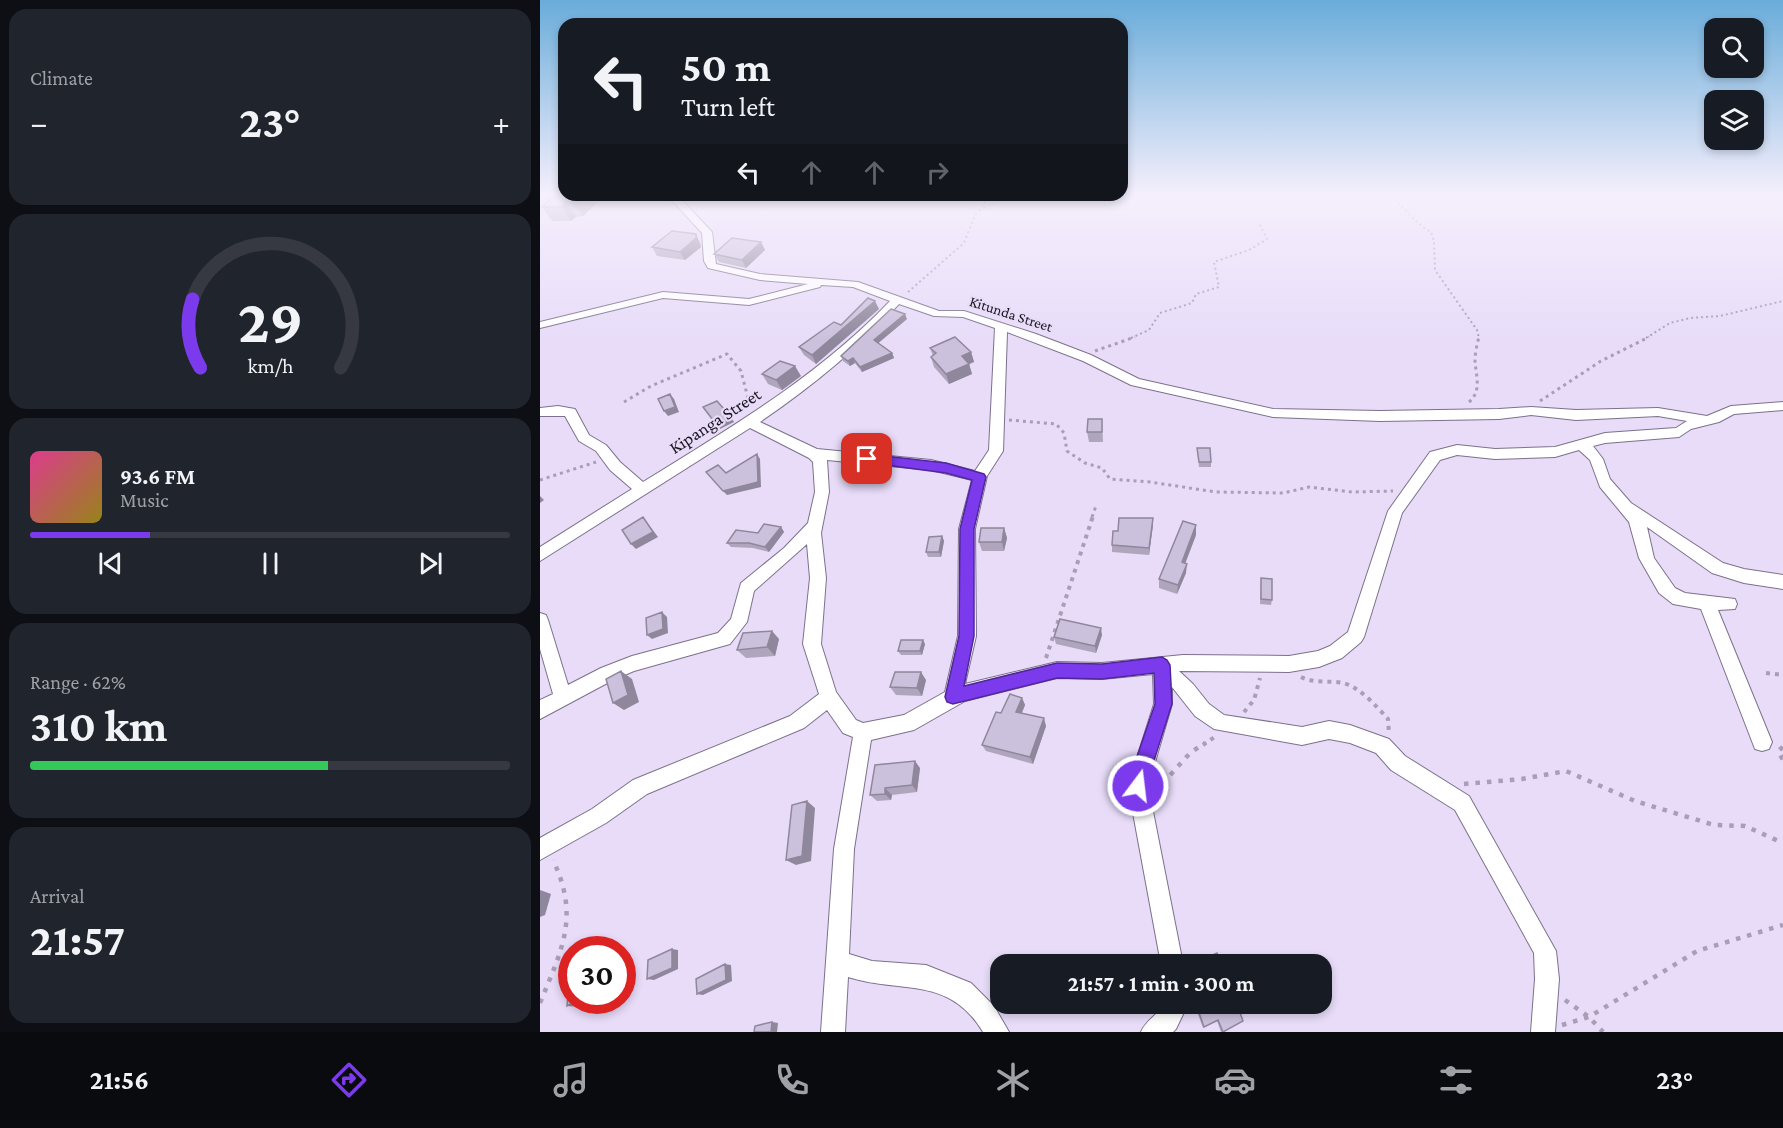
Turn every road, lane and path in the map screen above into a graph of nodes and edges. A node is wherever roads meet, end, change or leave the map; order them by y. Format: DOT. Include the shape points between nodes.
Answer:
graph roads {
  1 [pos="707,244"];
  2 [pos="962,244"];
  3 [pos="1258,244"];
  4 [pos="1434,244"];
  5 [pos="829,282"];
  6 [pos="896,301"];
  7 [pos="1783,301"];
  8 [pos="540,325"];
  9 [pos="1001,328"];
  10 [pos="1087,358"];
  11 [pos="624,402"];
  12 [pos="1468,402"];
  13 [pos="1783,406"];
  14 [pos="540,412"];
  15 [pos="1514,413"];
  16 [pos="997,419"];
  17 [pos="1708,420"];
  18 [pos="751,421"];
  19 [pos="1582,445"];
  20 [pos="814,454"];
  21 [pos="610,459"];
  22 [pos="980,477"];
  23 [pos="540,480"];
  24 [pos="1410,489"];
  25 [pos="642,490"];
  26 [pos="1625,504"];
  27 [pos="1096,506"];
  28 [pos="814,526"];
  29 [pos="540,555"];
  30 [pos="1783,582"];
  31 [pos="1706,602"];
  32 [pos="1729,604"];
  33 [pos="540,620"];
  34 [pos="1270,664"];
  35 [pos="1162,668"];
  36 [pos="1766,673"];
  37 [pos="1041,675"];
  38 [pos="1783,675"];
  39 [pos="563,697"];
  40 [pos="829,697"];
  41 [pos="953,697"];
  42 [pos="540,710"];
  43 [pos="1232,725"];
  44 [pos="863,732"];
  45 [pos="1762,742"];
  46 [pos="1783,747"];
  47 [pos="1391,753"];
  48 [pos="1783,760"];
  49 [pos="1439,787"];
  50 [pos="1142,807"];
  51 [pos="1783,843"];
  52 [pos="543,849"];
  53 [pos="1783,925"];
  54 [pos="1170,954"];
  55 [pos="836,962"];
  56 [pos="1547,987"];
  57 [pos="540,1003"];
  58 [pos="1173,1014"];
  59 [pos="1589,1017"];
  60 [pos="833,1032"];
  61 [pos="997,1032"];
  62 [pos="1152,1032"];
  63 [pos="1543,1032"];
  64 [pos="1603,1032"];
  1 -- 5 [label="street, Kitunda Street" via="712,266 760,277"];
  2 -- 6 [label="path"];
  3 -- 10 [label="path" via="1214,262 1219,287 1196,294 1192,303 1163,311 1151,329 1104,345"];
  4 -- 12 [label="path" via="1435,270 1479,336 1475,358 1478,388"];
  5 -- 6 [label="street, Kitunda Street" via="855,284"];
  5 -- 8 [label="street" via="753,301 669,295"];
  6 -- 9 [label="street, Kitunda Street" via="938,314 964,314"];
  6 -- 18 [label="street, Kipanga Street" via="845,351"];
  7 -- 15 [label="path" via="1670,323 1601,361 1550,396"];
  9 -- 10 [label="street, Kitunda Street"];
  9 -- 16 [label="street"];
  10 -- 15 [label="street, Kitunda Street" via="1135,382 1257,410 1380,416"];
  11 -- 18 [label="path" via="651,386 727,354 746,380"];
  13 -- 17 [label="street" via="1731,410"];
  14 -- 21 [label="street" via="570,412 584,438"];
  15 -- 17 [label="street, Kitunda Street" via="1658,412"];
  16 -- 22 [label="street" via="996,451"];
  16 -- 24 [label="path" via="1056,424 1064,433 1067,451 1102,468 1110,479 1123,482 1252,493 1282,493 1301,487 1352,492"];
  17 -- 19 [label="street" via="1679,432 1605,438"];
  18 -- 20 [label="street"];
  18 -- 25 [label="street, Kipanga Street"];
  19 -- 24 [label="street" via="1531,454 1457,450 1443,453 1435,456"];
  19 -- 26 [label="street" via="1594,454 1604,482"];
  20 -- 22 [label="street" via="931,465"];
  20 -- 28 [label="street" via="820,461 822,484"];
  21 -- 23 [label="path"];
  21 -- 25 [label="street"];
  22 -- 41 [label="street" via="967,529 967,636"];
  24 -- 34 [label="street" via="1386,533 1355,637 1319,659"];
  25 -- 29 [label="street, Kipanga Street"];
  26 -- 30 [label="street" via="1718,568"];
  26 -- 31 [label="street" via="1641,532 1650,565 1670,593 1677,598"];
  27 -- 37 [label="path"];
  28 -- 39 [label="street" via="747,588 740,622 724,639 632,664"];
  28 -- 40 [label="street" via="818,578 813,656"];
  31 -- 32 [label="street"];
  31 -- 45 [label="street"];
  33 -- 39 [label="street"];
  34 -- 35 [label="street"];
  34 -- 43 [label="path" via="1254,700"];
  34 -- 47 [label="path" via="1315,683 1345,683 1353,688 1388,719"];
  35 -- 37 [label="street" via="1057,670"];
  35 -- 43 [label="street" via="1188,690 1209,717"];
  35 -- 50 [label="street" via="1163,704 1139,777"];
  36 -- 38 [label="path"];
  37 -- 41 [label="street"];
  39 -- 42 [label="street"];
  40 -- 44 [label="street" via="850,727"];
  40 -- 52 [label="street" via="797,722 640,787"];
  41 -- 44 [label="street" via="907,724"];
  43 -- 47 [label="street" via="1302,736 1340,732 1382,746"];
  43 -- 50 [label="path" via="1190,753"];
  44 -- 55 [label="street" via="844,849"];
  46 -- 48 [label="path" via="1778,751"];
  47 -- 49 [label="street" via="1398,763"];
  49 -- 51 [label="path" via="1566,771 1635,801 1714,825 1745,826"];
  49 -- 56 [label="street" via="1466,809 1539,939 1547,960"];
  50 -- 54 [label="street"];
  52 -- 57 [label="path" via="564,883 570,914"];
  53 -- 59 [label="path" via="1697,951"];
  55 -- 60 [label="street"];
  55 -- 61 [label="street" via="872,973 926,977 963,991 986,1014"];
  56 -- 59 [label="path"];
  56 -- 63 [label="street"];
  58 -- 62 [label="street"];
  59 -- 63 [label="path"];
  59 -- 64 [label="path"];
}
